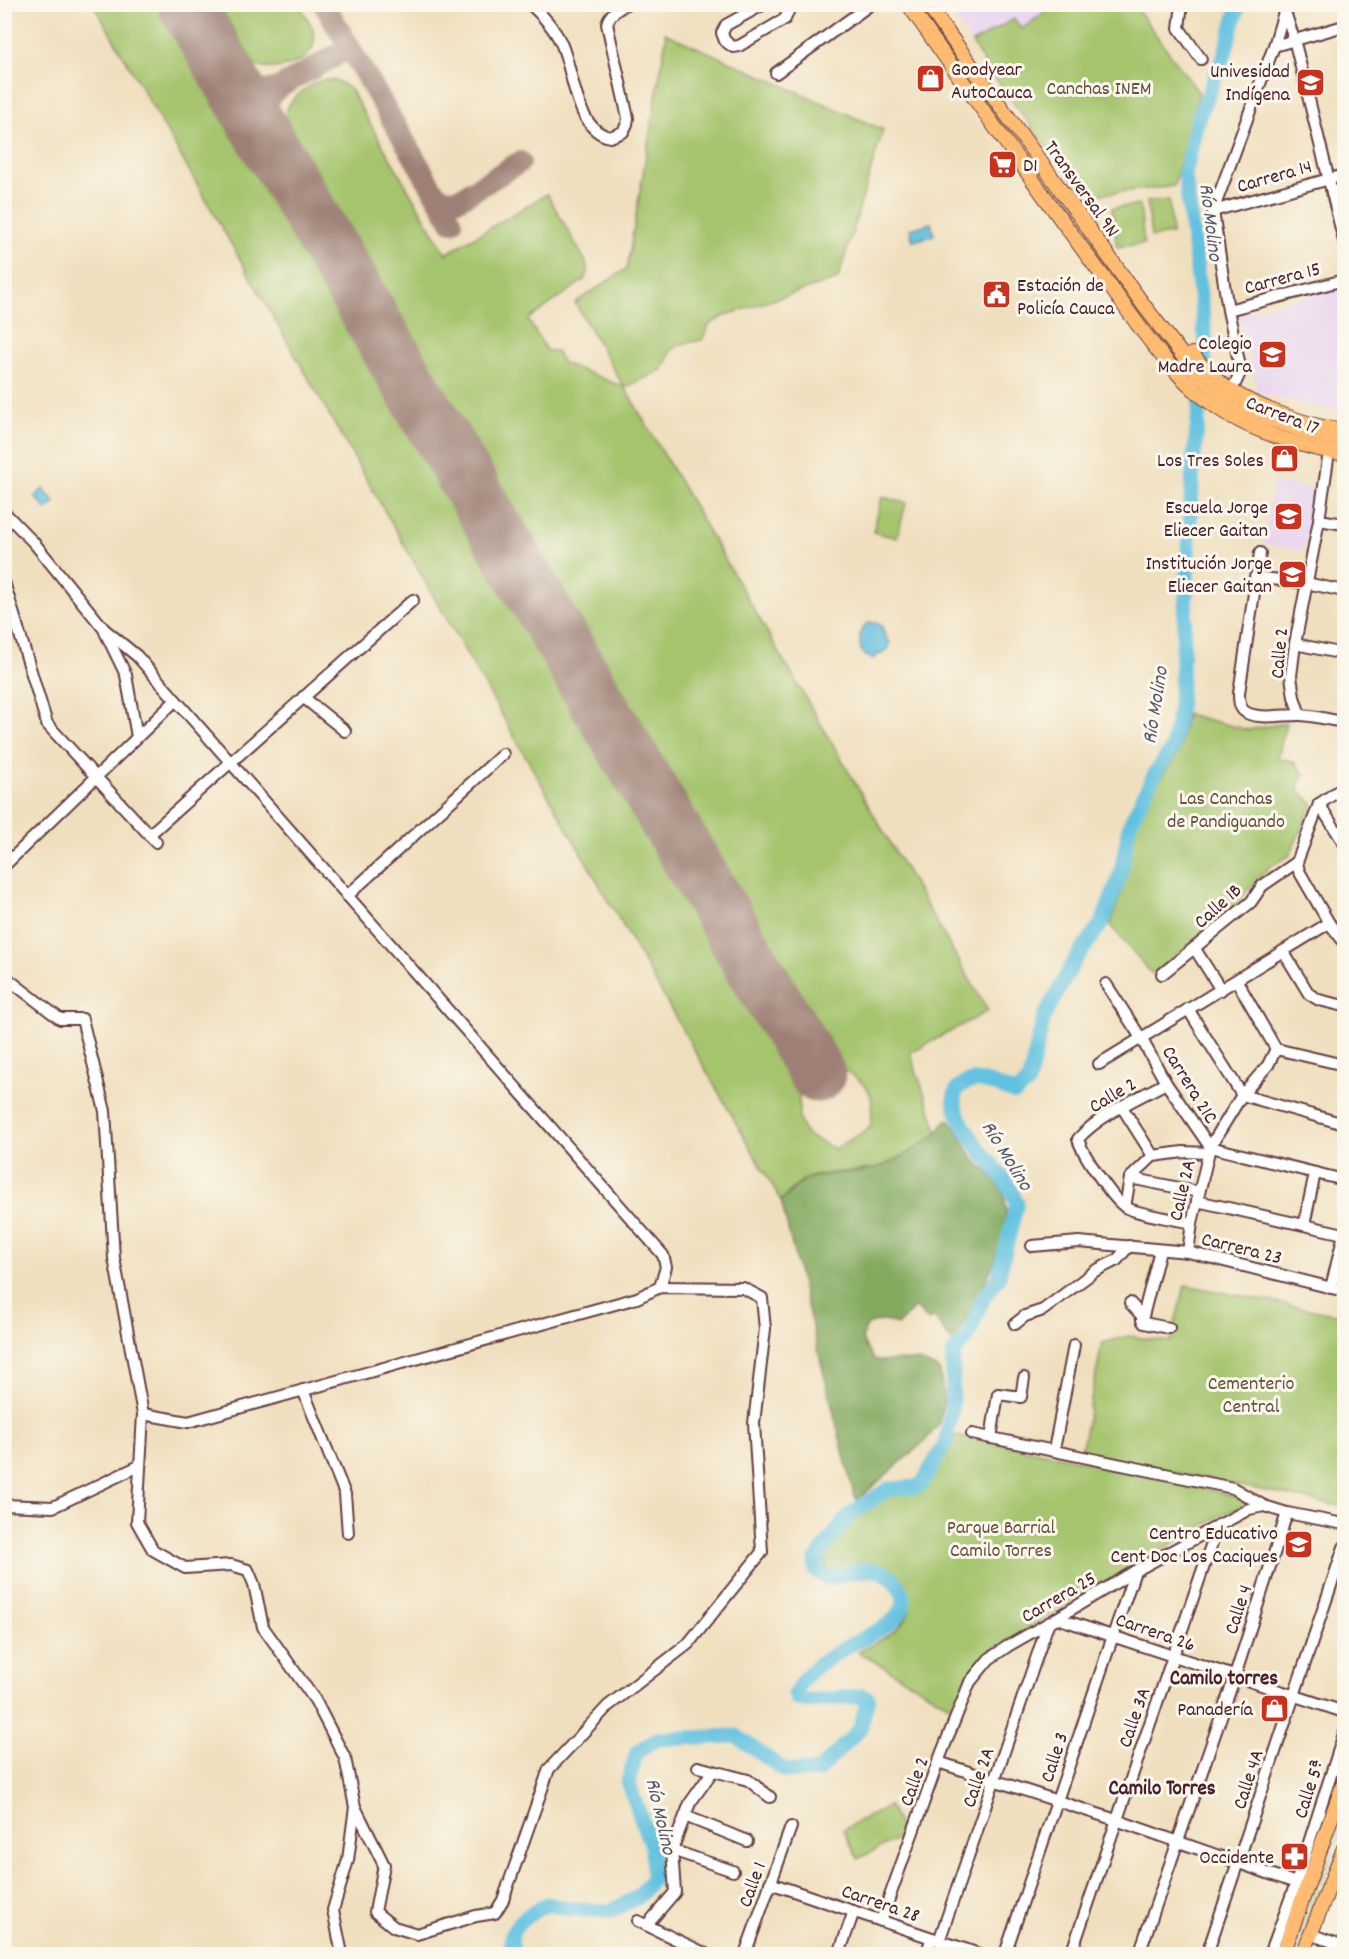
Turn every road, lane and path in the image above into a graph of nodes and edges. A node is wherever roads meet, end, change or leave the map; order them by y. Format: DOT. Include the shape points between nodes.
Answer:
graph roads {
  1 [pos="530,4"];
  2 [pos="626,4"];
  3 [pos="764,4"];
  4 [pos="784,4"];
  5 [pos="871,4"];
  6 [pos="898,4"];
  7 [pos="908,4"];
  8 [pos="927,4"];
  9 [pos="937,4"];
  10 [pos="1182,4"];
  11 [pos="1287,8"];
  12 [pos="1344,26"];
  13 [pos="1294,39"];
  14 [pos="1274,46"];
  15 [pos="1202,59"];
  16 [pos="776,73"];
  17 [pos="1344,174"];
  18 [pos="1329,178"];
  19 [pos="1213,211"];
  20 [pos="1344,241"];
  21 [pos="1115,257"];
  22 [pos="1119,272"];
  23 [pos="1344,280"];
  24 [pos="1228,310"];
  25 [pos="1198,368"];
  26 [pos="1190,387"];
  27 [pos="1219,391"];
  28 [pos="1344,431"];
  29 [pos="1344,441"];
  30 [pos="1329,452"];
  31 [pos="1344,456"];
  32 [pos="4,512"];
  33 [pos="1319,520"];
  34 [pos="1344,524"];
  35 [pos="1260,553"];
  36 [pos="1255,578"];
  37 [pos="4,582"];
  38 [pos="1306,583"];
  39 [pos="1344,591"];
  40 [pos="413,600"];
  41 [pos="8,604"];
  42 [pos="104,629"];
  43 [pos="1294,644"];
  44 [pos="1344,654"];
  45 [pos="303,697"];
  46 [pos="175,701"];
  47 [pos="1300,715"];
  48 [pos="1344,722"];
  49 [pos="345,731"];
  50 [pos="137,737"];
  51 [pos="502,754"];
  52 [pos="229,762"];
  53 [pos="96,778"];
  54 [pos="1344,787"];
  55 [pos="1319,804"];
  56 [pos="1344,843"];
  57 [pos="1297,862"];
  58 [pos="4,866"];
  59 [pos="347,896"];
  60 [pos="1329,923"];
  61 [pos="1344,942"];
  62 [pos="1195,949"];
  63 [pos="1283,951"];
  64 [pos="1162,974"];
  65 [pos="4,976"];
  66 [pos="1237,981"];
  67 [pos="1106,984"];
  68 [pos="1221,990"];
  69 [pos="1344,1006"];
  70 [pos="1188,1009"];
  71 [pos="1141,1038"];
  72 [pos="1276,1049"];
  73 [pos="1099,1064"];
  74 [pos="1344,1065"];
  75 [pos="1166,1083"];
  76 [pos="1242,1095"];
  77 [pos="1122,1107"];
  78 [pos="1344,1124"];
  79 [pos="1209,1150"];
  80 [pos="1153,1156"];
  81 [pos="1315,1173"];
  82 [pos="1130,1178"];
  83 [pos="1344,1180"];
  84 [pos="1198,1197"];
  85 [pos="1125,1207"];
  86 [pos="1192,1223"];
  87 [pos="1304,1225"];
  88 [pos="1344,1234"];
  89 [pos="1032,1246"];
  90 [pos="1129,1246"];
  91 [pos="1161,1250"];
  92 [pos="1188,1252"];
  93 [pos="660,1287"];
  94 [pos="1332,1288"];
  95 [pos="1344,1291"];
  96 [pos="1130,1303"];
  97 [pos="1142,1316"];
  98 [pos="1015,1324"];
  99 [pos="1169,1328"];
  100 [pos="1074,1345"];
  101 [pos="1024,1378"];
  102 [pos="303,1390"];
  103 [pos="142,1414"];
  104 [pos="972,1434"];
  105 [pos="990,1438"];
  106 [pos="1054,1450"];
  107 [pos="139,1466"];
  108 [pos="4,1505"];
  109 [pos="1264,1506"];
  110 [pos="1287,1513"];
  111 [pos="1344,1524"];
  112 [pos="1218,1525"];
  113 [pos="348,1533"];
  114 [pos="1344,1547"];
  115 [pos="1135,1571"];
  116 [pos="1053,1621"];
  117 [pos="1113,1635"];
  118 [pos="1173,1656"];
  119 [pos="989,1659"];
  120 [pos="1234,1676"];
  121 [pos="1293,1695"];
  122 [pos="1344,1712"];
  123 [pos="1344,1734"];
  124 [pos="938,1762"];
  125 [pos="698,1767"];
  126 [pos="712,1772"];
  127 [pos="995,1780"];
  128 [pos="1344,1782"];
  129 [pos="770,1797"];
  130 [pos="1058,1801"];
  131 [pos="355,1807"];
  132 [pos="685,1816"];
  133 [pos="1116,1820"];
  134 [pos="791,1827"];
  135 [pos="747,1841"];
  136 [pos="1179,1841"];
  137 [pos="1344,1848"];
  138 [pos="672,1850"];
  139 [pos="1240,1862"];
  140 [pos="733,1871"];
  141 [pos="771,1883"];
  142 [pos="1296,1883"];
  143 [pos="854,1911"];
  144 [pos="881,1921"];
  145 [pos="1310,1934"];
  146 [pos="935,1940"];
  147 [pos="1344,1946"];
  148 [pos="342,1954"];
  149 [pos="706,1954"];
  150 [pos="745,1954"];
  151 [pos="839,1954"];
  152 [pos="926,1954"];
  153 [pos="979,1954"];
  154 [pos="1005,1954"];
  155 [pos="1071,1954"];
  156 [pos="1139,1954"];
  157 [pos="1207,1954"];
  158 [pos="1270,1954"];
  159 [pos="1282,1954"];
  160 [pos="1302,1954"];
  1 -- 2 [label="street" via="561,41 578,103 599,133 610,138 623,132 628,118 607,24 615,10"];
  3 -- 4 [label="street" via="726,25 724,41 739,46 785,19 788,12"];
  5 -- 16 [label="street"];
  6 -- 26 [label="main road" via="1136,335 1173,380"];
  7 -- 26 [label="main road, Transversal 9N" via="1057,215 1163,357"];
  8 -- 22 [label="main road, Transversal 9N"];
  9 -- 21 [label="main road, Transversal 9N"];
  10 -- 15 [label="street" via="1179,28"];
  11 -- 13 [label="street"];
  11 -- 14 [label="street"];
  12 -- 13 [label="street"];
  13 -- 14 [label="street"];
  13 -- 18 [label="street"];
  14 -- 19 [label="street"];
  17 -- 18 [label="street, Carrera 14"];
  18 -- 19 [label="street, Carrera 14"];
  18 -- 20 [label="street"];
  19 -- 24 [label="street"];
  21 -- 22 [label="main road"];
  21 -- 25 [label="main road, Transversal 9N"];
  22 -- 25 [label="main road, Transversal 9N"];
  23 -- 24 [label="street, Carrera 15"];
  24 -- 27 [label="street" via="1241,371"];
  25 -- 27 [label="main road, Transversal 9N"];
  26 -- 27 [label="main road, Transversal 9N"];
  27 -- 28 [label="main road, Carrera 17"];
  27 -- 29 [label="main road, Carrera 17" via="1254,414"];
  27 -- 30 [label="main road, Carrera 17" via="1221,411"];
  30 -- 31 [label="main road, Carrera 17"];
  30 -- 33 [label="street, Calle 2"];
  32 -- 42 [label="street"];
  33 -- 34 [label="street"];
  33 -- 38 [label="street, Calle 2"];
  35 -- 36 [label="street"];
  36 -- 38 [label="street"];
  36 -- 47 [label="street" via="1239,693 1241,707 1262,716"];
  37 -- 41 [label="street"];
  38 -- 39 [label="street"];
  38 -- 43 [label="street, Calle 2"];
  40 -- 45 [label="street"];
  41 -- 53 [label="street" via="47,723"];
  42 -- 46 [label="street" via="137,656"];
  42 -- 50 [label="street" via="126,675"];
  43 -- 44 [label="street"];
  43 -- 47 [label="street, Calle 2" via="1291,676"];
  45 -- 49 [label="street"];
  45 -- 52 [label="street"];
  46 -- 50 [label="street"];
  46 -- 52 [label="street"];
  47 -- 48 [label="street"];
  50 -- 53 [label="street"];
  51 -- 59 [label="street"];
  52 -- 53 [label="street" via="153,839"];
  52 -- 59 [label="street"];
  53 -- 58 [label="street"];
  54 -- 55 [label="street"];
  55 -- 56 [label="street"];
  55 -- 57 [label="street"];
  57 -- 60 [label="street"];
  57 -- 62 [label="street, Calle 1B" via="1262,886 1251,902"];
  59 -- 93 [label="street" via="663,1255 666,1267"];
  60 -- 61 [label="street"];
  60 -- 63 [label="street"];
  62 -- 64 [label="street, Calle 1B"];
  62 -- 68 [label="street"];
  63 -- 66 [label="street"];
  63 -- 69 [label="street" via="1309,994"];
  65 -- 103 [label="street" via="60,1019 82,1019 105,1111 114,1258"];
  66 -- 68 [label="street"];
  66 -- 72 [label="street"];
  67 -- 71 [label="street, Carrera 21C"];
  68 -- 70 [label="street"];
  70 -- 71 [label="street"];
  70 -- 76 [label="street"];
  71 -- 73 [label="street"];
  71 -- 75 [label="street, Carrera 21C"];
  72 -- 74 [label="street"];
  72 -- 76 [label="street, Calle 2A" via="1269,1065"];
  75 -- 77 [label="street, Calle 2"];
  75 -- 79 [label="street, Carrera 21C"];
  76 -- 78 [label="street"];
  76 -- 79 [label="street, Calle 2A"];
  77 -- 80 [label="street"];
  77 -- 85 [label="street, Calle 2" via="1078,1139 1080,1148"];
  79 -- 80 [label="street"];
  79 -- 81 [label="street, Carrera 21C"];
  79 -- 84 [label="street, Calle 2A"];
  80 -- 82 [label="street"];
  81 -- 83 [label="street, Carrera 21C"];
  81 -- 87 [label="street"];
  82 -- 84 [label="street"];
  82 -- 85 [label="street"];
  84 -- 86 [label="street, Calle 2A"];
  84 -- 87 [label="street"];
  85 -- 86 [label="street"];
  86 -- 92 [label="street, Calle 2A"];
  87 -- 88 [label="street"];
  88 -- 94 [label="street"];
  89 -- 90 [label="street, Carrera 23" via="1078,1242"];
  90 -- 91 [label="street, Carrera 23"];
  90 -- 98 [label="street" via="1117,1260 1095,1271 1043,1310"];
  91 -- 92 [label="street, Carrera 23"];
  91 -- 97 [label="street"];
  92 -- 94 [label="street, Carrera 23"];
  93 -- 102 [label="street" via="637,1298"];
  93 -- 131 [label="street" via="743,1288 762,1298 765,1329 754,1423 762,1552 688,1644 608,1706 549,1769 495,1913 417,1934 394,1927 375,1912 384,1865"];
  94 -- 95 [label="street, Carrera 23"];
  96 -- 97 [label="street"];
  97 -- 99 [label="street" via="1144,1323"];
  100 -- 106 [label="street"];
  101 -- 105 [label="street" via="1021,1397 998,1394"];
  102 -- 103 [label="street" via="188,1422"];
  102 -- 113 [label="street" via="345,1494"];
  103 -- 107 [label="street"];
  104 -- 105 [label="street"];
  105 -- 106 [label="street"];
  106 -- 109 [label="street" via="1233,1488"];
  107 -- 108 [label="street" via="53,1507"];
  107 -- 131 [label="street" via="137,1522 153,1550 185,1568 231,1565 248,1570 263,1627 315,1700 345,1758"];
  109 -- 110 [label="street"];
  109 -- 112 [label="street, Carrera 25"];
  110 -- 111 [label="street"];
  110 -- 120 [label="street, Calle 4"];
  112 -- 115 [label="street, Carrera 25"];
  112 -- 118 [label="street, Calle 3A"];
  114 -- 121 [label="street, Calle 4A"];
  115 -- 116 [label="street, Carrera 25"];
  115 -- 117 [label="street, Calle 3"];
  116 -- 117 [label="street, Carrera 26"];
  116 -- 119 [label="street, Carrera 25"];
  116 -- 127 [label="street, Calle 2A"];
  117 -- 118 [label="street, Carrera 26"];
  117 -- 130 [label="street, Calle 3"];
  118 -- 120 [label="street, Carrera 26"];
  118 -- 133 [label="street, Calle 3A"];
  119 -- 124 [label="street, Calle 2" via="970,1682"];
  120 -- 121 [label="street, Carrera 26"];
  120 -- 136 [label="street, Calle 4"];
  121 -- 122 [label="street, Carrera 26"];
  121 -- 139 [label="street, Calle 4A"];
  123 -- 142 [label="street, Calle 5ª"];
  124 -- 127 [label="street"];
  124 -- 144 [label="street, Calle 2"];
  125 -- 126 [label="street"];
  126 -- 129 [label="street" via="748,1780"];
  126 -- 132 [label="street"];
  127 -- 130 [label="street"];
  127 -- 146 [label="street, Calle 2A"];
  128 -- 159 [label="main road"];
  130 -- 133 [label="street"];
  130 -- 154 [label="street, Calle 3"];
  131 -- 148 [label="street" via="348,1860 333,1910"];
  132 -- 135 [label="street"];
  132 -- 138 [label="street"];
  133 -- 136 [label="street"];
  133 -- 155 [label="street, Calle 3A"];
  134 -- 141 [label="street, Calle 1"];
  136 -- 139 [label="street"];
  136 -- 156 [label="street, Calle 4"];
  137 -- 145 [label="main road"];
  138 -- 140 [label="street"];
  138 -- 149 [label="street" via="675,1892 643,1923"];
  139 -- 142 [label="street"];
  139 -- 157 [label="street, Calle 4A"];
  141 -- 143 [label="street, Carrera 28"];
  141 -- 150 [label="street, Calle 1"];
  142 -- 158 [label="street, Calle 5ª"];
  143 -- 144 [label="street, Carrera 28"];
  143 -- 151 [label="street"];
  144 -- 146 [label="street, Carrera 28"];
  145 -- 147 [label="street"];
  145 -- 160 [label="main road"];
  146 -- 152 [label="street, Calle 2A"];
  146 -- 153 [label="street, Carrera 28"];
}
